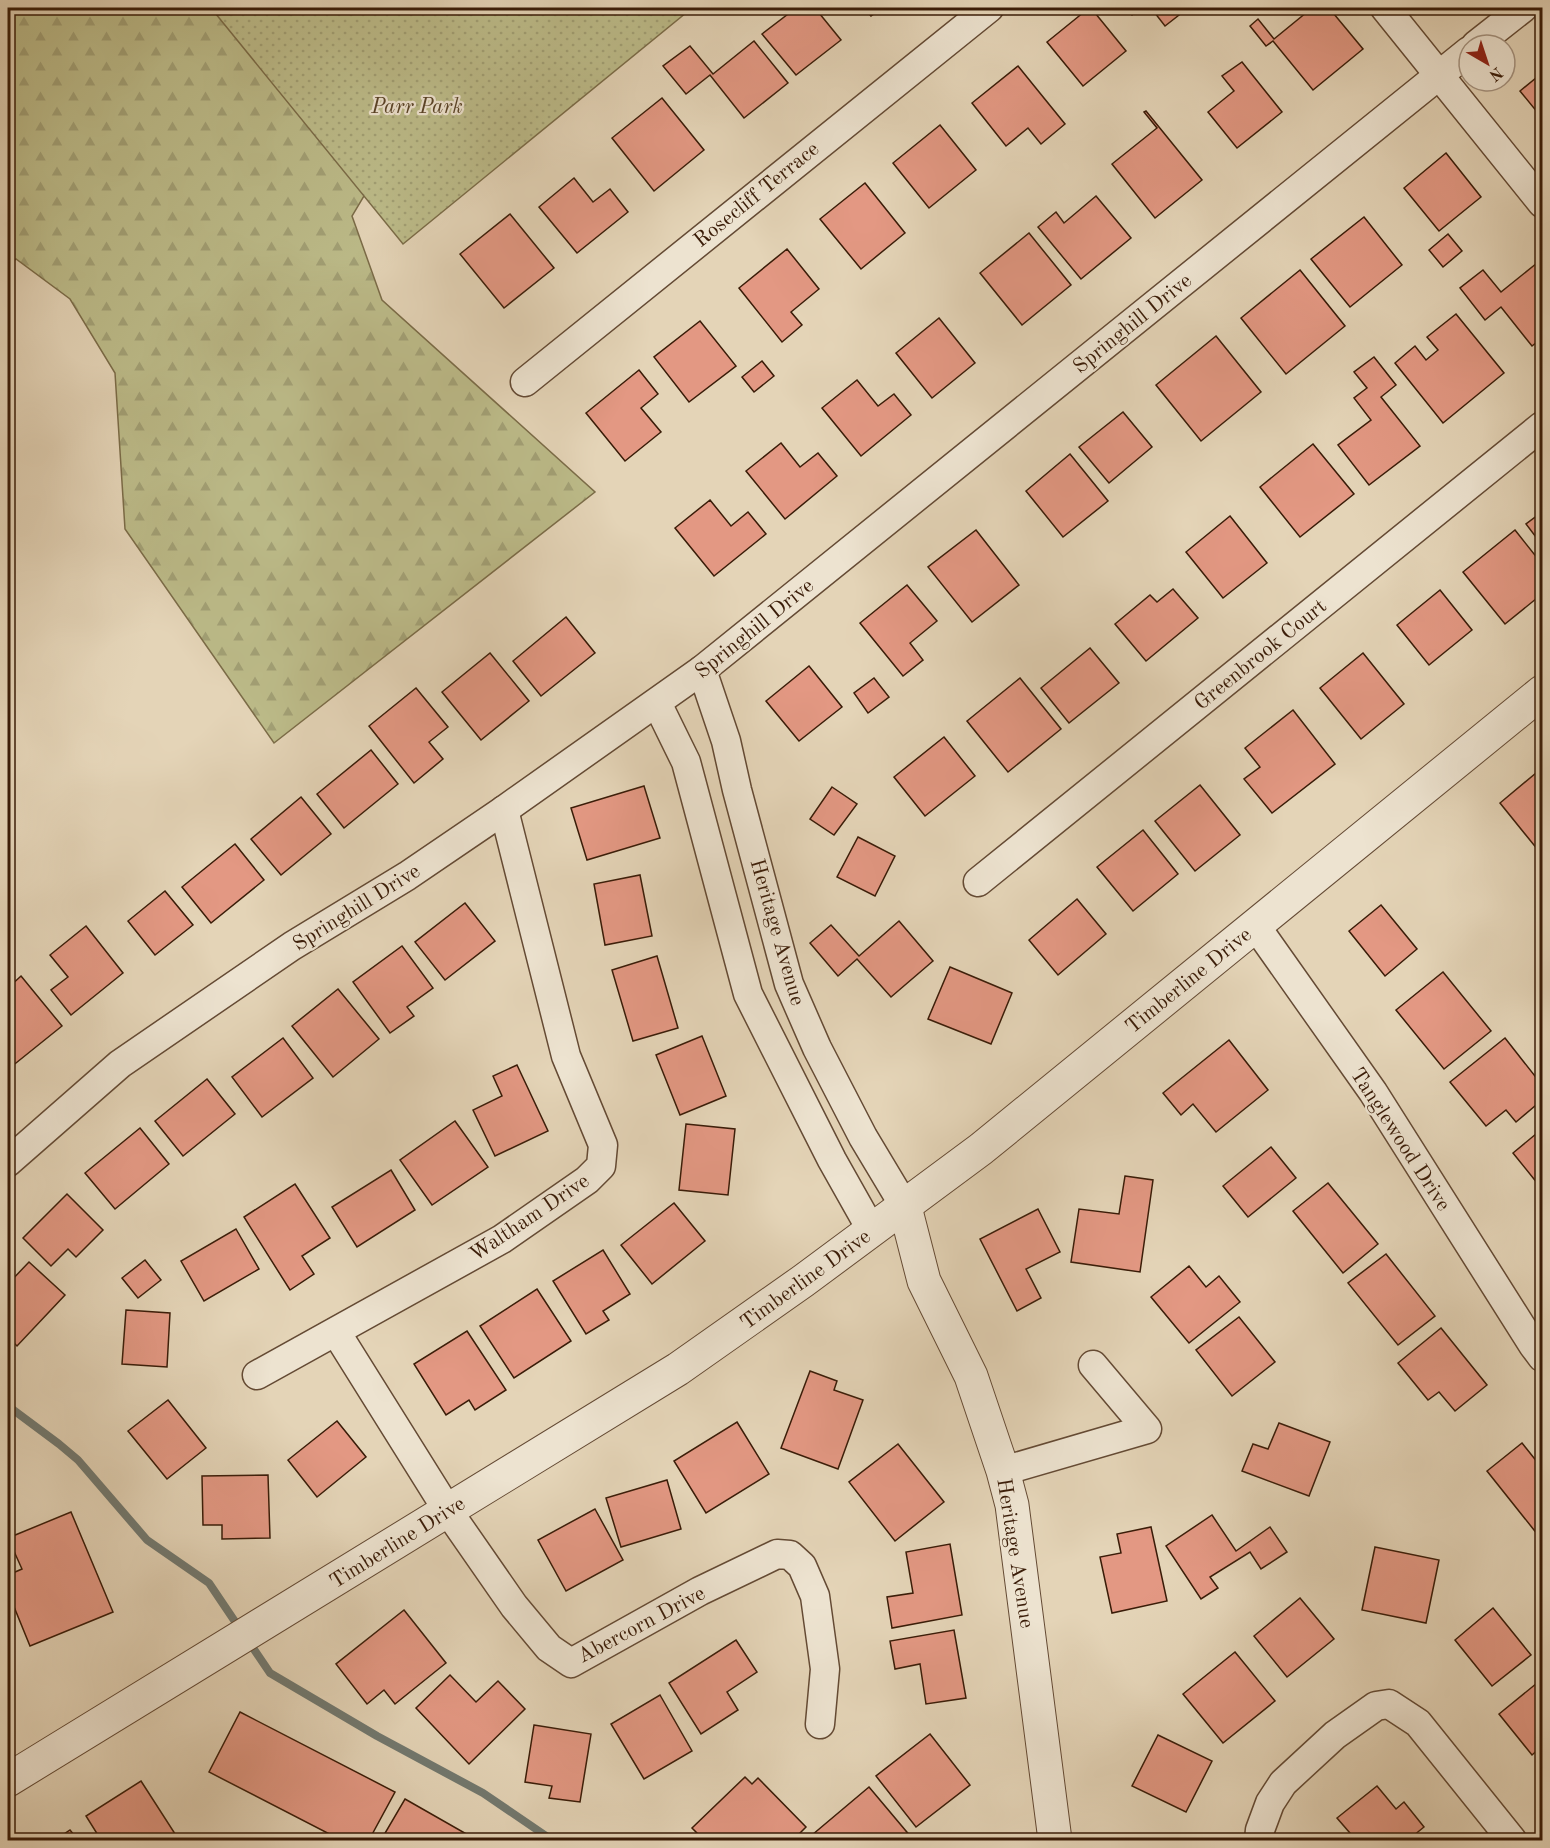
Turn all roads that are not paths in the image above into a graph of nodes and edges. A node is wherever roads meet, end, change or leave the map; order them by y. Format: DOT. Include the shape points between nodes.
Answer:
graph roads {
  1 [pos="988,8"];
  2 [pos="1385,8"];
  3 [pos="1523,8"];
  4 [pos="1491,33"];
  5 [pos="1457,61"];
  6 [pos="1439,75"];
  7 [pos="1542,203"];
  8 [pos="525,382"];
  9 [pos="1542,426"];
  10 [pos="702,670"];
  11 [pos="1542,692"];
  12 [pos="657,703"];
  13 [pos="504,810"];
  14 [pos="978,882"];
  15 [pos="1255,925"];
  16 [pos="8,1162"];
  17 [pos="905,1207"];
  18 [pos="872,1231"];
  19 [pos="924,1281"];
  20 [pos="336,1332"];
  21 [pos="1542,1357"];
  22 [pos="1093,1365"];
  23 [pos="257,1375"];
  24 [pos="1003,1471"];
  25 [pos="448,1511"];
  26 [pos="820,1724"];
  27 [pos="8,1780"];
  28 [pos="1055,1840"];
  29 [pos="1258,1840"];
  30 [pos="1512,1840"];
  1 -- 8 [label="street, Rosecliff Terrace"];
  2 -- 6 [label="street"];
  3 -- 4 [label="street"];
  5 -- 6 [label="street, Springhill Drive"];
  6 -- 7 [label="street"];
  6 -- 10 [label="street, Springhill Drive"];
  9 -- 14 [label="street, Greenbrook Court"];
  10 -- 12 [label="street, Springhill Drive"];
  10 -- 17 [label="street, Heritage Avenue" via="726,741 789,984 858,1127"];
  11 -- 15 [label="street, Timberline Drive"];
  12 -- 13 [label="street, Springhill Drive"];
  12 -- 18 [label="street, Heritage Avenue" via="686,762 748,994"];
  13 -- 16 [label="street, Springhill Drive" via="292,946 120,1065"];
  13 -- 20 [label="street, Waltham Drive" via="566,1056 603,1145 601,1166 502,1239"];
  15 -- 17 [label="street, Timberline Drive"];
  15 -- 21 [label="street, Tanglewood Drive" via="1373,1092"];
  17 -- 18 [label="street, Timberline Drive"];
  17 -- 19 [label="street, Heritage Avenue"];
  18 -- 19 [label="street, Heritage Avenue"];
  18 -- 25 [label="street, Timberline Drive" via="678,1369"];
  19 -- 24 [label="street, Heritage Avenue" via="971,1376"];
  20 -- 23 [label="street, Waltham Drive"];
  20 -- 25 [label="street, Abercorn Drive"];
  22 -- 24 [label="street" via="1147,1429"];
  24 -- 28 [label="street, Heritage Avenue" via="1012,1505"];
  25 -- 26 [label="street, Abercorn Drive" via="514,1606 549,1648 571,1663 700,1591 777,1554 790,1555 802,1566 815,1596 825,1669"];
  25 -- 27 [label="street, Timberline Drive"];
  29 -- 30 [label="street" via="1270,1803 1283,1783 1335,1735 1376,1706 1389,1704 1418,1723"];
}
